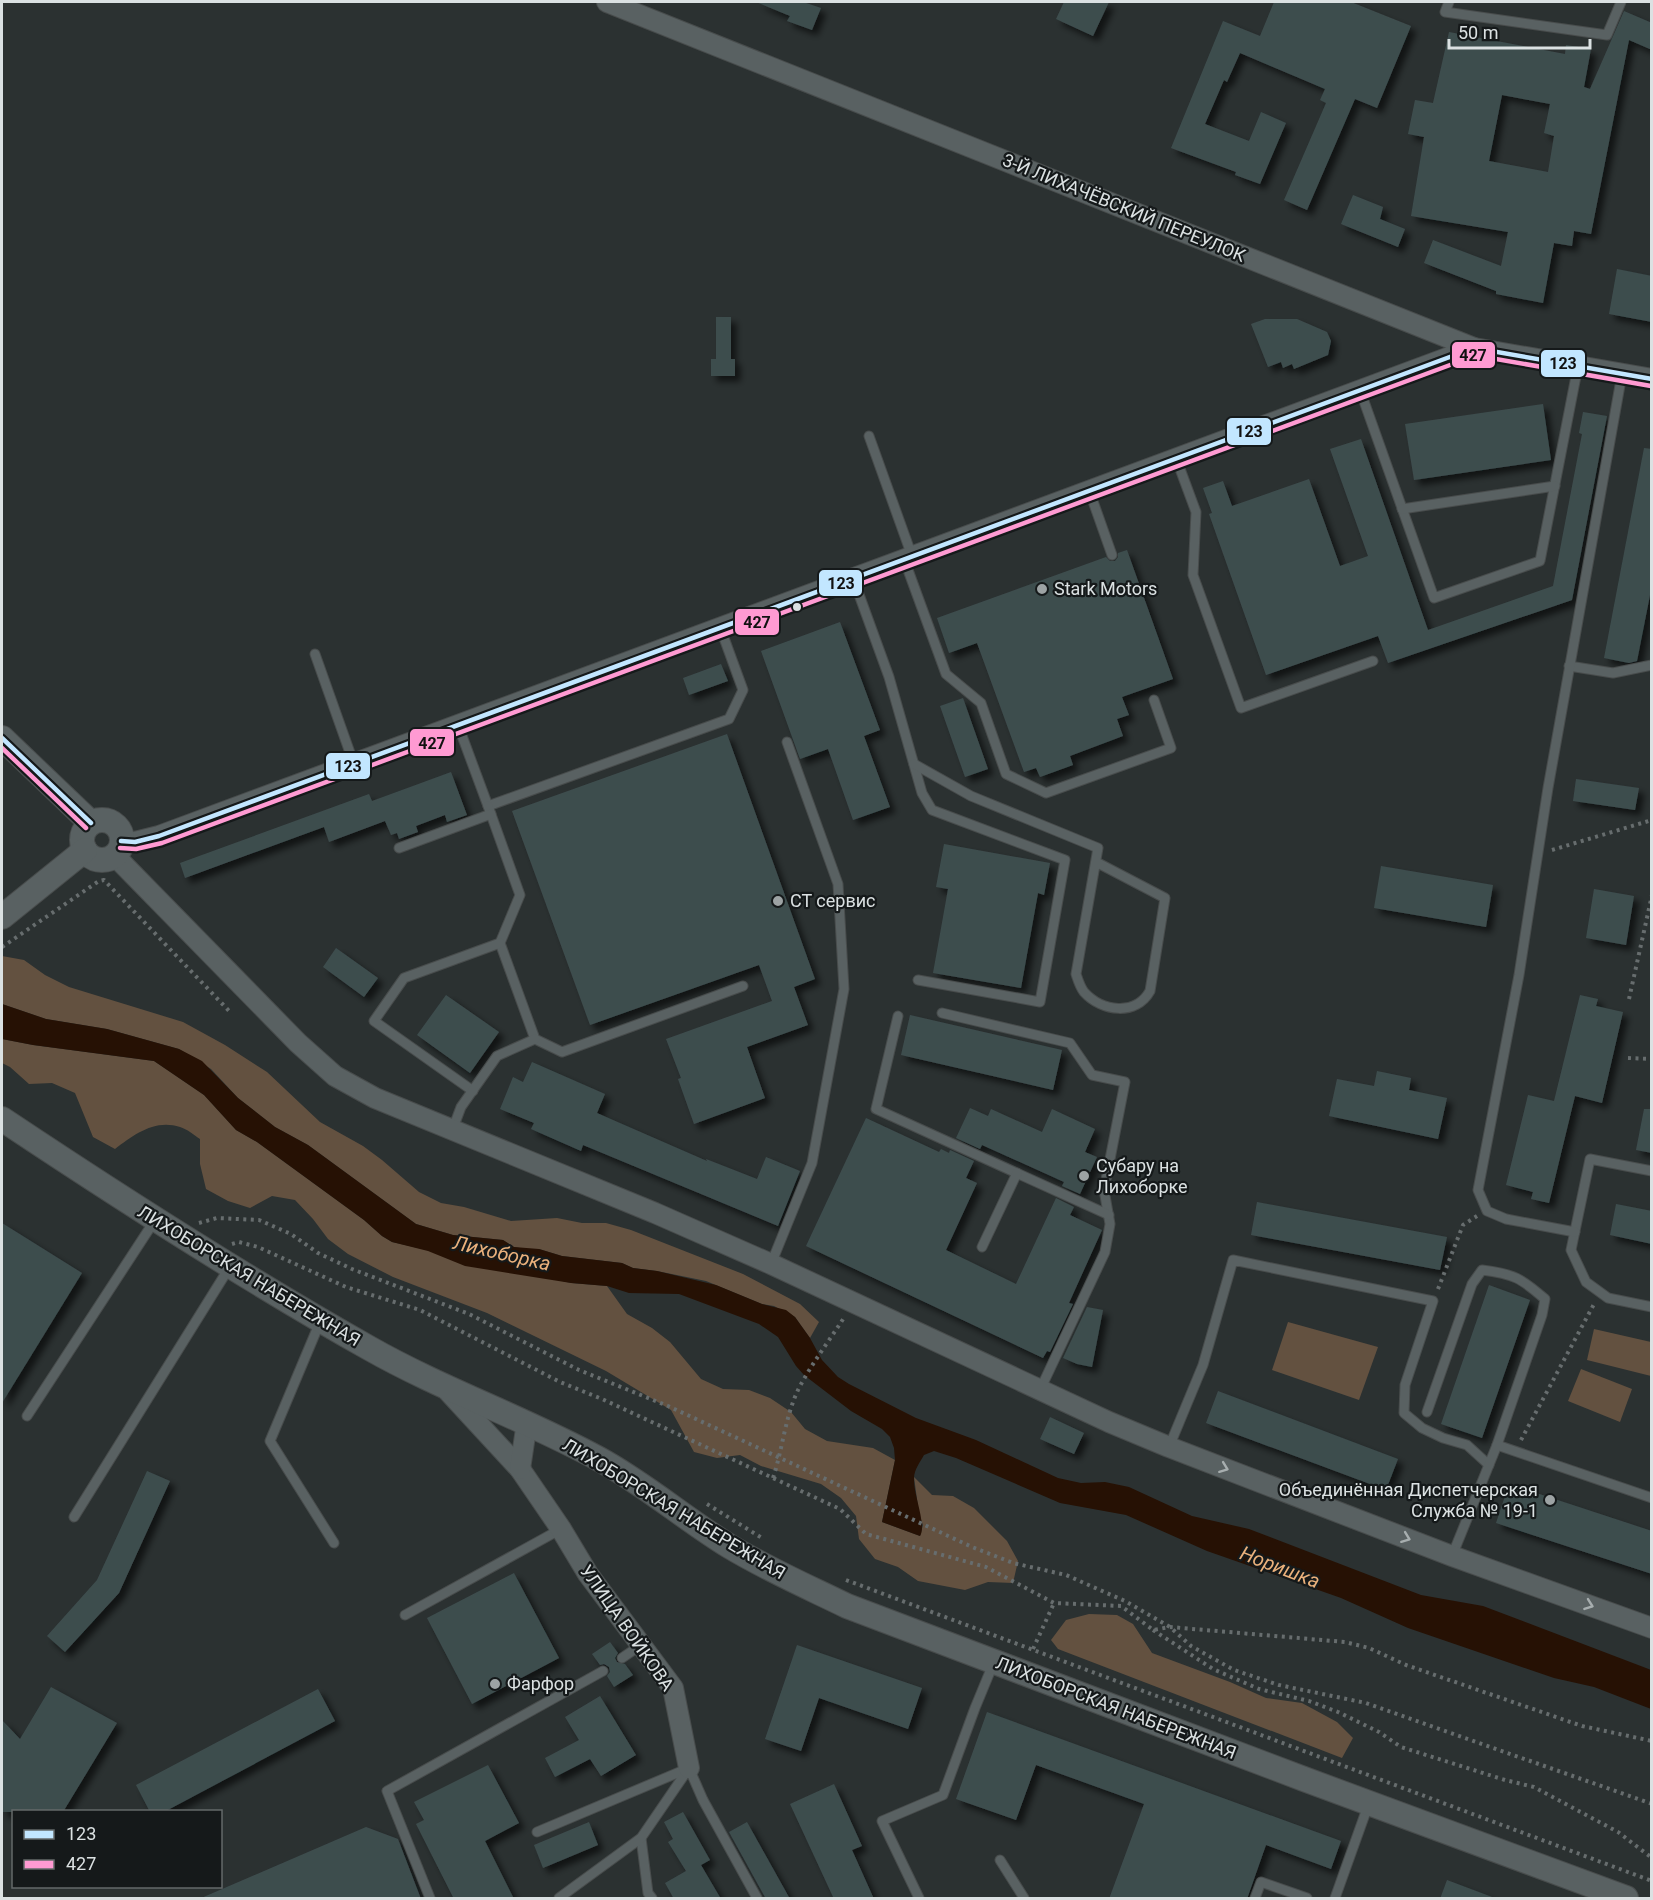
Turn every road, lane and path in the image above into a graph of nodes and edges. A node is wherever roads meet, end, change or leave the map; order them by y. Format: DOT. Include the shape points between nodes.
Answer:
graph roads {
  1 [pos="607,2"];
  2 [pos="1449,2"];
  3 [pos="1621,2"];
  4 [pos="1474,348"];
  5 [pos="1578,366"];
  6 [pos="1622,374"];
  7 [pos="1652,379"];
  8 [pos="1360,390"];
  9 [pos="869,436"];
  10 [pos="1176,458"];
  11 [pos="1555,486"];
  12 [pos="1089,490"];
  13 [pos="1402,509"];
  14 [pos="1112,555"];
  15 [pos="908,557"];
  16 [pos="853,578"];
  17 [pos="720,627"];
  18 [pos="315,654"];
  19 [pos="1373,661"];
  20 [pos="1652,665"];
  21 [pos="1569,666"];
  22 [pos="1154,700"];
  23 [pos="459,725"];
  24 [pos="2,738"];
  25 [pos="787,742"];
  26 [pos="354,764"];
  27 [pos="914,764"];
  28 [pos="489,810"];
  29 [pos="1652,820"];
  30 [pos="91,823"];
  31 [pos="118,848"];
  32 [pos="399,848"];
  33 [pos="85,850"];
  34 [pos="1538,855"];
  35 [pos="1096,862"];
  36 [pos="1652,895"];
  37 [pos="2,917"];
  38 [pos="500,944"];
  39 [pos="2,947"];
  40 [pos="918,980"];
  41 [pos="744,986"];
  42 [pos="1629,999"];
  43 [pos="231,1013"];
  44 [pos="942,1013"];
  45 [pos="898,1016"];
  46 [pos="535,1039"];
  47 [pos="1628,1058"];
  48 [pos="1652,1059"];
  49 [pos="473,1091"];
  50 [pos="2,1119"];
  51 [pos="452,1131"];
  52 [pos="1652,1171"];
  53 [pos="1017,1173"];
  54 [pos="1487,1211"];
  55 [pos="1108,1215"];
  56 [pos="155,1220"];
  57 [pos="192,1228"];
  58 [pos="1575,1232"];
  59 [pos="982,1246"];
  60 [pos="227,1256"];
  61 [pos="771,1264"];
  62 [pos="1600,1292"];
  63 [pos="1433,1301"];
  64 [pos="1652,1307"];
  65 [pos="320,1319"];
  66 [pos="840,1324"];
  67 [pos="445,1388"];
  68 [pos="1040,1390"];
  69 [pos="1427,1412"];
  70 [pos="27,1416"];
  71 [pos="527,1422"];
  72 [pos="1497,1445"];
  73 [pos="1169,1448"];
  74 [pos="1515,1451"];
  75 [pos="780,1457"];
  76 [pos="1489,1465"];
  77 [pos="520,1469"];
  78 [pos="773,1478"];
  79 [pos="1652,1498"];
  80 [pos="703,1501"];
  81 [pos="74,1517"];
  82 [pos="561,1529"];
  83 [pos="334,1543"];
  84 [pos="771,1544"];
  85 [pos="1452,1556"];
  86 [pos="841,1578"];
  87 [pos="1054,1604"];
  88 [pos="405,1615"];
  89 [pos="1170,1627"];
  90 [pos="1652,1628"];
  91 [pos="1153,1630"];
  92 [pos="641,1645"];
  93 [pos="1034,1649"];
  94 [pos="622,1658"];
  95 [pos="994,1662"];
  96 [pos="603,1671"];
  97 [pos="1652,1741"];
  98 [pos="689,1768"];
  99 [pos="1370,1803"];
  100 [pos="1652,1804"];
  101 [pos="537,1832"];
  102 [pos="641,1838"];
  103 [pos="1652,1858"];
  104 [pos="1000,1860"];
  105 [pos="1652,1881"];
  106 [pos="430,1899"];
  107 [pos="559,1899"];
  108 [pos="652,1899"];
  109 [pos="757,1899"];
  110 [pos="919,1899"];
  111 [pos="1024,1899"];
  112 [pos="1254,1899"];
  113 [pos="1306,1899"];
  114 [pos="1335,1899"];
  115 [pos="1626,1899"];
  1 -- 4 [label="street, 3-Й ЛИХАЧЁВСКИЙ ПЕРЕУЛОК"];
  2 -- 3 [label="lane" via="1445,12 1607,35"];
  4 -- 5 [label="street, 3-Й ЛИХАЧЁВСКИЙ ПЕРЕУЛОК"];
  4 -- 8 [label="street"];
  5 -- 6 [label="street, 3-Й ЛИХАЧЁВСКИЙ ПЕРЕУЛОК"];
  5 -- 11 [label="lane"];
  6 -- 7 [label="street, 3-Й ЛИХАЧЁВСКИЙ ПЕРЕУЛОК"];
  6 -- 21 [label="lane"];
  8 -- 10 [label="street"];
  8 -- 13 [label="lane"];
  9 -- 15 [label="lane"];
  10 -- 12 [label="street"];
  10 -- 19 [label="lane" via="1196,512 1193,575 1241,708"];
  11 -- 13 [label="lane"];
  11 -- 13 [label="lane" via="1540,561 1434,598"];
  12 -- 14 [label="lane"];
  12 -- 15 [label="street"];
  15 -- 16 [label="street"];
  15 -- 22 [label="lane" via="946,674 981,703 1006,774 1046,793 1171,748"];
  16 -- 17 [label="street"];
  16 -- 27 [label="lane" via="889,677"];
  17 -- 23 [label="street"];
  17 -- 28 [label="lane" via="743,690 729,719"];
  18 -- 26 [label="lane"];
  20 -- 21 [label="lane" via="1614,673"];
  21 -- 34 [label="lane"];
  23 -- 26 [label="street"];
  23 -- 28 [label="lane"];
  24 -- 30 [label="street"];
  25 -- 61 [label="lane" via="838,884 844,989 812,1162"];
  26 -- 31 [label="street"];
  27 -- 35 [label="lane" via="970,796 1098,848"];
  27 -- 40 [label="lane" via="922,793 932,810 1065,860 1040,1002"];
  28 -- 32 [label="lane"];
  28 -- 38 [label="lane" via="520,896"];
  29 -- 34 [label="path"];
  30 -- 31 [label="street" via="112,822 121,834"];
  30 -- 33 [label="street" via="82,835"];
  31 -- 33 [label="street" via="108,858 95,858"];
  31 -- 51 [label="street" via="298,1043 335,1076"];
  33 -- 37 [label="street"];
  34 -- 54 [label="lane" via="1478,1190"];
  35 -- 35 [label="lane" via="1076,974 1082,990 1094,1002 1112,1009 1131,1008 1145,1000 1150,991 1165,898"];
  36 -- 42 [label="path"];
  38 -- 46 [label="lane"];
  38 -- 49 [label="lane" via="404,978 374,1021"];
  39 -- 43 [label="path" via="104,880"];
  41 -- 46 [label="lane" via="562,1052"];
  44 -- 55 [label="lane" via="1070,1043 1092,1075 1125,1082 1104,1190"];
  45 -- 53 [label="lane" via="876,1109"];
  46 -- 49 [label="lane" via="497,1056"];
  47 -- 48 [label="path"];
  49 -- 51 [label="lane" via="461,1107"];
  50 -- 56 [label="street, ЛИХОБОРСКАЯ НАБЕРЕЖНАЯ"];
  51 -- 61 [label="street"];
  52 -- 58 [label="lane" via="1590,1159"];
  53 -- 55 [label="lane"];
  53 -- 59 [label="lane"];
  54 -- 58 [label="lane" via="1506,1219"];
  54 -- 63 [label="path" via="1463,1225"];
  55 -- 68 [label="lane" via="1105,1251"];
  56 -- 60 [label="street, ЛИХОБОРСКАЯ НАБЕРЕЖНАЯ"];
  56 -- 70 [label="lane"];
  57 -- 75 [label="path" via="217,1218 259,1220 352,1269 469,1314 579,1370"];
  58 -- 62 [label="lane" via="1571,1250 1586,1282"];
  60 -- 65 [label="street, ЛИХОБОРСКАЯ НАБЕРЕЖНАЯ"];
  60 -- 78 [label="path" via="239,1242 258,1247 346,1287 420,1310 560,1382"];
  60 -- 81 [label="lane"];
  61 -- 68 [label="street"];
  62 -- 64 [label="lane" via="1608,1298"];
  62 -- 74 [label="path"];
  63 -- 73 [label="lane" via="1233,1260 1203,1365"];
  63 -- 76 [label="lane" via="1405,1385 1404,1413 1422,1428 1467,1445"];
  65 -- 67 [label="street, ЛИХОБОРСКАЯ НАБЕРЕЖНАЯ"];
  65 -- 83 [label="lane" via="270,1441"];
  66 -- 75 [label="path" via="799,1388"];
  67 -- 71 [label="street, ЛИХОБОРСКАЯ НАБЕРЕЖНАЯ"];
  67 -- 77 [label="street, УЛИЦА ВОЙКОВА"];
  68 -- 73 [label="street"];
  69 -- 72 [label="lane" via="1472,1284 1482,1270 1511,1274 1545,1299"];
  71 -- 77 [label="street"];
  71 -- 95 [label="street, ЛИХОБОРСКАЯ НАБЕРЕЖНАЯ" via="601,1460 729,1546 785,1576 847,1606"];
  72 -- 74 [label="lane"];
  72 -- 76 [label="lane"];
  73 -- 85 [label="street, one-way"];
  74 -- 79 [label="lane"];
  75 -- 78 [label="path"];
  75 -- 89 [label="path" via="1012,1563 1066,1575 1125,1601"];
  76 -- 85 [label="lane"];
  77 -- 82 [label="street, УЛИЦА ВОЙКОВА"];
  78 -- 87 [label="path" via="840,1509 866,1534 986,1567"];
  80 -- 84 [label="path"];
  82 -- 88 [label="lane"];
  82 -- 92 [label="street, УЛИЦА ВОЙКОВА" via="588,1574"];
  85 -- 90 [label="street, one-way"];
  86 -- 93 [label="path"];
  87 -- 91 [label="path" via="1121,1606"];
  87 -- 93 [label="path"];
  89 -- 91 [label="path"];
  89 -- 97 [label="path" via="1345,1642 1582,1726"];
  89 -- 100 [label="path" via="1191,1646 1234,1670 1279,1685 1366,1703"];
  91 -- 103 [label="path" via="1213,1669 1259,1689 1338,1712 1401,1747 1534,1788 1618,1832"];
  92 -- 94 [label="lane"];
  92 -- 98 [label="street, УЛИЦА ВОЙКОВА" via="673,1688"];
  93 -- 105 [label="path"];
  95 -- 99 [label="street, ЛИХОБОРСКАЯ НАБЕРЕЖНАЯ"];
  95 -- 110 [label="lane" via="943,1795 882,1821"];
  96 -- 106 [label="lane" via="387,1791"];
  98 -- 101 [label="lane"];
  98 -- 102 [label="lane"];
  98 -- 109 [label="lane, УЛИЦА ВОЙКОВА"];
  99 -- 114 [label="lane"];
  99 -- 115 [label="street, ЛИХОБОРСКАЯ НАБЕРЕЖНАЯ"];
  102 -- 107 [label="lane"];
  102 -- 108 [label="lane"];
  104 -- 111 [label="lane"];
  112 -- 113 [label="lane" via="1261,1882"];
}
